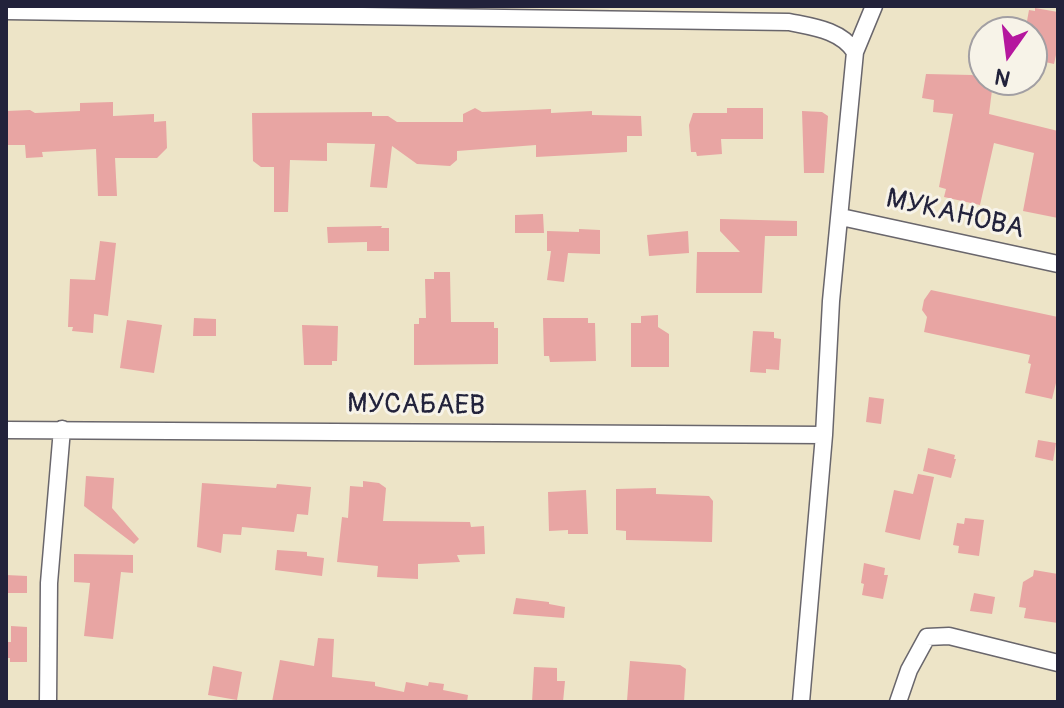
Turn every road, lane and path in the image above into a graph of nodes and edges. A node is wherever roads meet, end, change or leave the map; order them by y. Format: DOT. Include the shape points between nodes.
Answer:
graph roads {
  1 [pos="874,6"];
  2 [pos="6,11"];
  3 [pos="855,52"];
  4 [pos="841,217"];
  5 [pos="1058,264"];
  6 [pos="62,429"];
  7 [pos="6,430"];
  8 [pos="824,435"];
  9 [pos="1058,663"];
  10 [pos="48,702"];
  11 [pos="801,702"];
  12 [pos="898,702"];
  1 -- 3 [label="street"];
  2 -- 3 [label="street" via="789,22 833,34"];
  3 -- 4 [label="street"];
  4 -- 5 [label="street, МУКАНОВА"];
  4 -- 8 [label="street"];
  6 -- 7 [label="street, МУСАБАЕВ"];
  6 -- 8 [label="street, МУСАБАЕВ"];
  6 -- 10 [label="street" via="49,583"];
  8 -- 11 [label="street"];
  9 -- 12 [label="street" via="949,636 927,637"];
}
